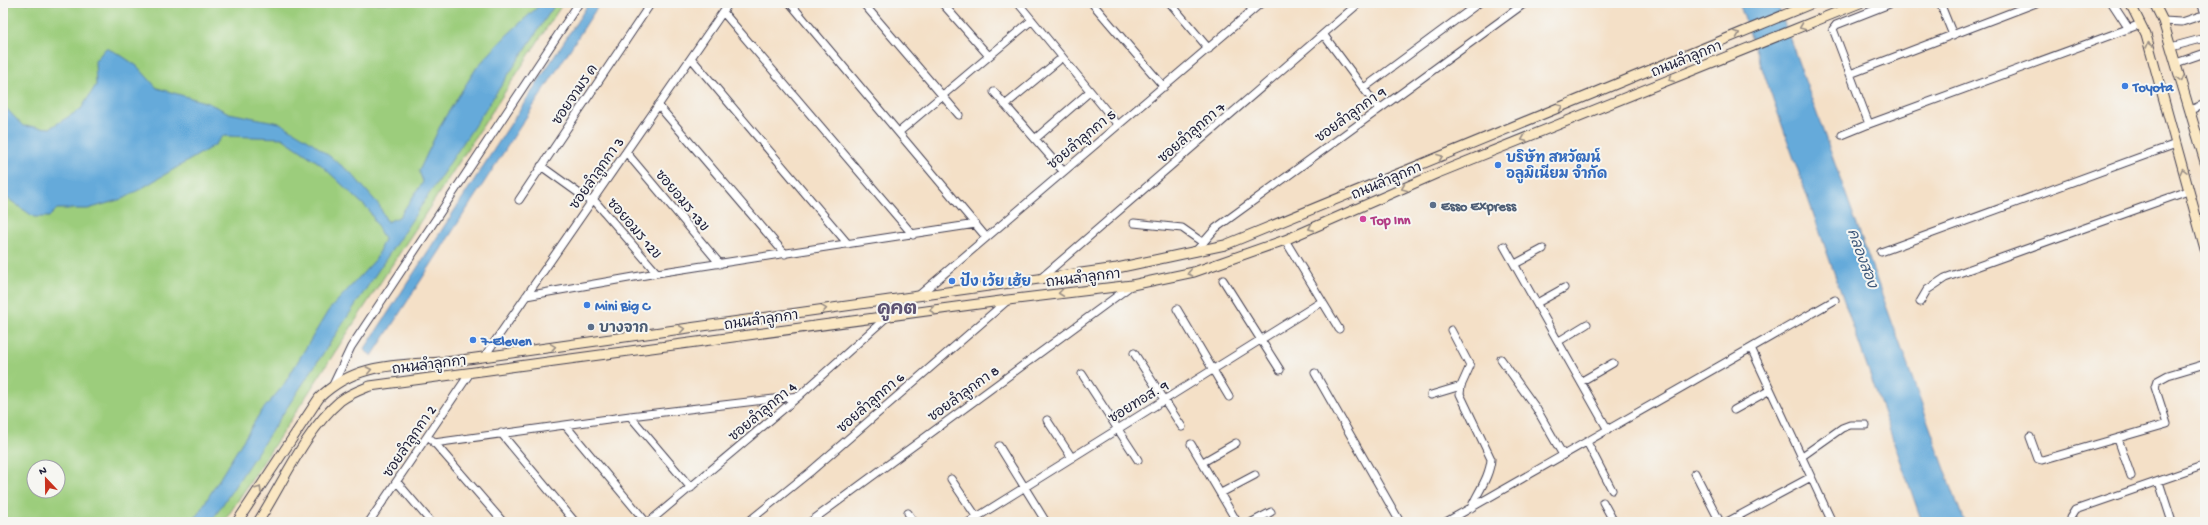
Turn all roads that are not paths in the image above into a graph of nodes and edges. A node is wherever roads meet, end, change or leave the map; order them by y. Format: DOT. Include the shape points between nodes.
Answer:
graph roads {
  1 [pos="579,3"];
  2 [pos="651,3"];
  3 [pos="729,3"];
  4 [pos="790,3"];
  5 [pos="863,3"];
  6 [pos="942,3"];
  7 [pos="1018,3"];
  8 [pos="1092,3"];
  9 [pos="1170,3"];
  10 [pos="1246,3"];
  11 [pos="1261,3"];
  12 [pos="1359,3"];
  13 [pos="1479,3"];
  14 [pos="1525,3"];
  15 [pos="1814,3"];
  16 [pos="1860,3"];
  17 [pos="1892,3"];
  18 [pos="1940,3"];
  19 [pos="2036,3"];
  20 [pos="2112,3"];
  21 [pos="2130,3"];
  22 [pos="2154,3"];
  23 [pos="2201,3"];
  24 [pos="1253,10"];
  25 [pos="722,12"];
  26 [pos="2202,15"];
  27 [pos="1032,20"];
  28 [pos="2163,21"];
  29 [pos="2141,24"];
  30 [pos="2129,29"];
  31 [pos="1323,34"];
  32 [pos="1953,35"];
  33 [pos="2205,38"];
  34 [pos="2171,47"];
  35 [pos="1209,48"];
  36 [pos="2205,54"];
  37 [pos="989,56"];
  38 [pos="691,58"];
  39 [pos="1058,61"];
  40 [pos="2176,63"];
  41 [pos="1850,74"];
  42 [pos="1164,87"];
  43 [pos="1364,88"];
  44 [pos="994,92"];
  45 [pos="1087,94"];
  46 [pos="942,97"];
  47 [pos="2205,104"];
  48 [pos="658,105"];
  49 [pos="1006,105"];
  50 [pos="1379,109"];
  51 [pos="2190,110"];
  52 [pos="959,115"];
  53 [pos="1869,124"];
  54 [pos="1118,125"];
  55 [pos="898,132"];
  56 [pos="1842,134"];
  57 [pos="1034,139"];
  58 [pos="2176,144"];
  59 [pos="626,152"];
  60 [pos="2204,157"];
  61 [pos="542,166"];
  62 [pos="1063,171"];
  63 [pos="2188,191"];
  64 [pos="1340,198"];
  65 [pos="519,200"];
  66 [pos="592,201"];
  67 [pos="1347,213"];
  68 [pos="1134,223"];
  69 [pos="976,224"];
  70 [pos="913,235"];
  71 [pos="986,237"];
  72 [pos="1285,240"];
  73 [pos="1202,242"];
  74 [pos="848,244"];
  75 [pos="1504,246"];
  76 [pos="1543,249"];
  77 [pos="2205,249"];
  78 [pos="1195,252"];
  79 [pos="1881,252"];
  80 [pos="785,254"];
  81 [pos="720,264"];
  82 [pos="1515,264"];
  83 [pos="657,273"];
  84 [pos="1039,279"];
  85 [pos="1223,280"];
  86 [pos="1132,285"];
  87 [pos="1564,288"];
  88 [pos="526,296"];
  89 [pos="918,296"];
  90 [pos="1008,300"];
  91 [pos="1835,300"];
  92 [pos="1321,302"];
  93 [pos="1920,302"];
  94 [pos="1537,303"];
  95 [pos="1177,309"];
  96 [pos="888,316"];
  97 [pos="1587,324"];
  98 [pos="1339,329"];
  99 [pos="1451,330"];
  100 [pos="1261,340"];
  101 [pos="1559,341"];
  102 [pos="1751,348"];
  103 [pos="1134,353"];
  104 [pos="484,357"];
  105 [pos="1501,359"];
  106 [pos="1613,363"];
  107 [pos="2205,364"];
  108 [pos="1212,369"];
  109 [pos="1280,370"];
  110 [pos="470,373"];
  111 [pos="1315,373"];
  112 [pos="1082,374"];
  113 [pos="1582,381"];
  114 [pos="333,385"];
  115 [pos="1461,386"];
  116 [pos="1770,390"];
  117 [pos="1431,394"];
  118 [pos="799,396"];
  119 [pos="1229,397"];
  120 [pos="1165,400"];
  121 [pos="1734,410"];
  122 [pos="630,416"];
  123 [pos="1047,420"];
  124 [pos="1866,425"];
  125 [pos="566,426"];
  126 [pos="1182,427"];
  127 [pos="1117,429"];
  128 [pos="1608,430"];
  129 [pos="501,433"];
  130 [pos="428,435"];
  131 [pos="2030,437"];
  132 [pos="2118,439"];
  133 [pos="434,442"];
  134 [pos="1236,442"];
  135 [pos="1587,442"];
  136 [pos="1191,444"];
  137 [pos="999,446"];
  138 [pos="1563,455"];
  139 [pos="1801,457"];
  140 [pos="1072,458"];
  141 [pos="1138,460"];
  142 [pos="1203,462"];
  143 [pos="2205,466"];
  144 [pos="1695,473"];
  145 [pos="1255,475"];
  146 [pos="2131,476"];
  147 [pos="1811,477"];
  148 [pos="951,478"];
  149 [pos="397,482"];
  150 [pos="2159,482"];
  151 [pos="1024,487"];
  152 [pos="691,488"];
  153 [pos="1612,490"];
  154 [pos="1221,493"];
  155 [pos="1604,502"];
  156 [pos="1471,508"];
  157 [pos="1271,512"];
  158 [pos="908,513"];
  159 [pos="978,520"];
  160 [pos="237,522"];
  161 [pos="258,522"];
  162 [pos="368,522"];
  163 [pos="431,522"];
  164 [pos="503,522"];
  165 [pos="575,522"];
  166 [pos="648,522"];
  167 [pos="748,522"];
  168 [pos="810,522"];
  169 [pos="914,522"];
  170 [pos="969,522"];
  171 [pos="1046,522"];
  172 [pos="1237,522"];
  173 [pos="1252,522"];
  174 [pos="1400,522"];
  175 [pos="1446,522"];
  176 [pos="1614,522"];
  177 [pos="1720,522"];
  178 [pos="1727,522"];
  179 [pos="1832,522"];
  180 [pos="2071,522"];
  181 [pos="2172,522"];
  1 -- 114 [label="street" via="351,347"];
  2 -- 61 [label="street, ซอยจามร ค"];
  3 -- 25 [label="street, ซอยลำลูกกา 3"];
  4 -- 55 [label="street"];
  5 -- 46 [label="street"];
  6 -- 37 [label="street"];
  7 -- 27 [label="street"];
  8 -- 42 [label="street"];
  9 -- 35 [label="street"];
  10 -- 24 [label="street"];
  11 -- 24 [label="street, ซอยลำลูกกา 5"];
  12 -- 31 [label="street, ซอยลำลูกกา 7"];
  13 -- 43 [label="street"];
  14 -- 50 [label="street, ซอยลำลูกกา 9"];
  64 -- 15 [label="main road, ถนนลำลูกกา, one-way"];
  16 -- 67 [label="main road, ถนนลำลูกกา, one-way" via="1438,173"];
  17 -- 41 [label="street" via="1833,28"];
  18 -- 32 [label="street"];
  19 -- 32 [label="street"];
  20 -- 30 [label="street"];
  21 -- 29 [label="main road"];
  22 -- 28 [label="main road"];
  23 -- 26 [label="street"];
  24 -- 35 [label="street, ซอยลำลูกกา 5"];
  25 -- 38 [label="street, ซอยลำลูกกา 3"];
  25 -- 70 [label="street"];
  26 -- 28 [label="street" via="2182,22"];
  27 -- 37 [label="street"];
  27 -- 54 [label="street"];
  28 -- 34 [label="main road"];
  29 -- 30 [label="street"];
  58 -- 29 [label="main road, one-way"];
  30 -- 53 [label="street"];
  31 -- 43 [label="street"];
  31 -- 84 [label="street, ซอยลำลูกกา 7"];
  32 -- 41 [label="street"];
  33 -- 34 [label="street"];
  34 -- 40 [label="main road"];
  35 -- 42 [label="street, ซอยลำลูกกา 5"];
  36 -- 40 [label="street"];
  37 -- 46 [label="street"];
  38 -- 48 [label="street, ซอยลำลูกกา 3"];
  38 -- 74 [label="street"];
  39 -- 49 [label="street"];
  40 -- 51 [label="main road, one-way"];
  41 -- 53 [label="street"];
  42 -- 54 [label="street, ซอยลำลูกกา 5"];
  43 -- 50 [label="street"];
  44 -- 49 [label="street"];
  45 -- 57 [label="street"];
  46 -- 52 [label="street"];
  46 -- 55 [label="street"];
  47 -- 51 [label="street"];
  48 -- 59 [label="street, ซอยลำลูกกา 3"];
  48 -- 80 [label="street"];
  49 -- 57 [label="street"];
  50 -- 73 [label="street, ซอยลำลูกกา 9" via="1216,228"];
  51 -- 60 [label="main road"];
  53 -- 56 [label="street"];
  54 -- 62 [label="street, ซอยลำลูกกา 5"];
  55 -- 69 [label="street"];
  57 -- 62 [label="street"];
  63 -- 58 [label="main road, one-way"];
  58 -- 79 [label="street"];
  59 -- 66 [label="street, ซอยลำลูกกา 3"];
  59 -- 81 [label="street, ซอยอมร 13ข"];
  61 -- 65 [label="street, ซอยจามร ค"];
  61 -- 66 [label="street, ซอยอมร 12ข"];
  62 -- 71 [label="street, ซอยลำลูกกา 5"];
  63 -- 77 [label="main road"];
  63 -- 93 [label="street" via="1945,278 1927,290"];
  64 -- 67 [label="main road"];
  64 -- 78 [label="main road, ถนนลำลูกกา" via="1225,245"];
  66 -- 83 [label="street, ซอยอมร 12ข"];
  66 -- 88 [label="street, ซอยลำลูกกา 3"];
  67 -- 72 [label="main road, ถนนลำลูกกา, one-way"];
  68 -- 73 [label="street" via="1182,228"];
  69 -- 70 [label="street"];
  69 -- 71 [label="street"];
  70 -- 74 [label="street"];
  71 -- 89 [label="street, ซอยลำลูกกา 5"];
  72 -- 86 [label="main road, ถนนลำลูกกา, one-way" via="1217,266"];
  72 -- 92 [label="street"];
  73 -- 78 [label="street, ซอยลำลูกกา 9"];
  74 -- 80 [label="street"];
  75 -- 82 [label="street"];
  76 -- 82 [label="street"];
  78 -- 84 [label="main road, ถนนลำลูกกา" via="1117,268"];
  80 -- 81 [label="street"];
  81 -- 83 [label="street"];
  82 -- 94 [label="street"];
  83 -- 88 [label="street"];
  84 -- 89 [label="main road, ถนนลำลูกกา"];
  85 -- 100 [label="street"];
  86 -- 90 [label="main road, ถนนลำลูกกา, one-way"];
  86 -- 168 [label="street, ซอยลำลูกกา 8"];
  87 -- 94 [label="street"];
  88 -- 104 [label="street, ซอยลำลูกกา 3"];
  104 -- 89 [label="main road, ถนนลำลูกกา, one-way"];
  90 -- 96 [label="main road, ถนนลำลูกกา, one-way"];
  90 -- 167 [label="street, ซอยลำลูกกา 6" via="810,472"];
  91 -- 102 [label="street"];
  92 -- 98 [label="street"];
  92 -- 100 [label="street, ซอยทอส. 9"];
  94 -- 101 [label="street"];
  95 -- 108 [label="street"];
  96 -- 110 [label="main road, ถนนลำลูกกา"];
  96 -- 118 [label="street, ซอยลำลูกกา 4"];
  97 -- 101 [label="street"];
  99 -- 115 [label="street" via="1470,366"];
  100 -- 108 [label="street, ซอยทอส. 9"];
  100 -- 109 [label="street"];
  101 -- 113 [label="street"];
  102 -- 116 [label="street"];
  102 -- 128 [label="street"];
  103 -- 120 [label="street"];
  114 -- 104 [label="main road, ถนนลำลูกกา, one-way" via="362,371 384,366"];
  105 -- 138 [label="street" via="1536,408"];
  106 -- 113 [label="street"];
  107 -- 132 [label="street" via="2168,375 2157,382 2155,387 2167,424"];
  108 -- 119 [label="street"];
  108 -- 120 [label="street, ซอยทอส. 9"];
  110 -- 130 [label="street, ซอยลำลูกกา 2"];
  110 -- 161 [label="main road, ถนนลำลูกกา" via="383,383 341,400 323,419 297,456"];
  111 -- 174 [label="street"];
  112 -- 127 [label="street"];
  113 -- 128 [label="street"];
  160 -- 114 [label="main road, ถนนลำลูกกา, one-way" via="319,398"];
  115 -- 117 [label="street"];
  115 -- 156 [label="street" via="1460,394 1464,404 1491,459 1491,468"];
  116 -- 121 [label="street"];
  116 -- 139 [label="street"];
  118 -- 122 [label="street"];
  118 -- 152 [label="street, ซอยลำลูกกา 4"];
  120 -- 126 [label="street"];
  120 -- 127 [label="street, ซอยทอส. 9"];
  122 -- 125 [label="street"];
  122 -- 152 [label="street"];
  123 -- 140 [label="street"];
  124 -- 139 [label="street" via="1842,428"];
  125 -- 129 [label="street"];
  125 -- 166 [label="street"];
  127 -- 140 [label="street, ซอยทอส. 9"];
  127 -- 141 [label="street"];
  128 -- 135 [label="street"];
  129 -- 133 [label="street"];
  129 -- 165 [label="street"];
  130 -- 133 [label="street"];
  130 -- 149 [label="street, ซอยลำลูกกา 2"];
  131 -- 132 [label="street" via="2035,456 2042,460"];
  132 -- 146 [label="street"];
  133 -- 164 [label="street"];
  134 -- 142 [label="street"];
  135 -- 138 [label="street"];
  135 -- 153 [label="street"];
  136 -- 142 [label="street"];
  137 -- 151 [label="street"];
  138 -- 156 [label="street"];
  139 -- 147 [label="street"];
  140 -- 151 [label="street, ซอยทอส. 9"];
  142 -- 154 [label="street"];
  143 -- 150 [label="street"];
  144 -- 177 [label="street"];
  145 -- 154 [label="street"];
  147 -- 178 [label="street"];
  147 -- 179 [label="street"];
  148 -- 159 [label="street"];
  149 -- 162 [label="street, ซอยลำลูกกา 2"];
  149 -- 163 [label="street"];
  150 -- 180 [label="street" via="2075,510 2071,513"];
  150 -- 181 [label="street"];
  151 -- 159 [label="street, ซอยทอส. 9"];
  151 -- 171 [label="street"];
  152 -- 166 [label="street, ซอยลำลูกกา 4"];
  154 -- 172 [label="street"];
  155 -- 176 [label="street"];
  156 -- 175 [label="street"];
  157 -- 173 [label="street"];
  158 -- 169 [label="street"];
  159 -- 170 [label="street, ซอยทอส. 9"];
}
